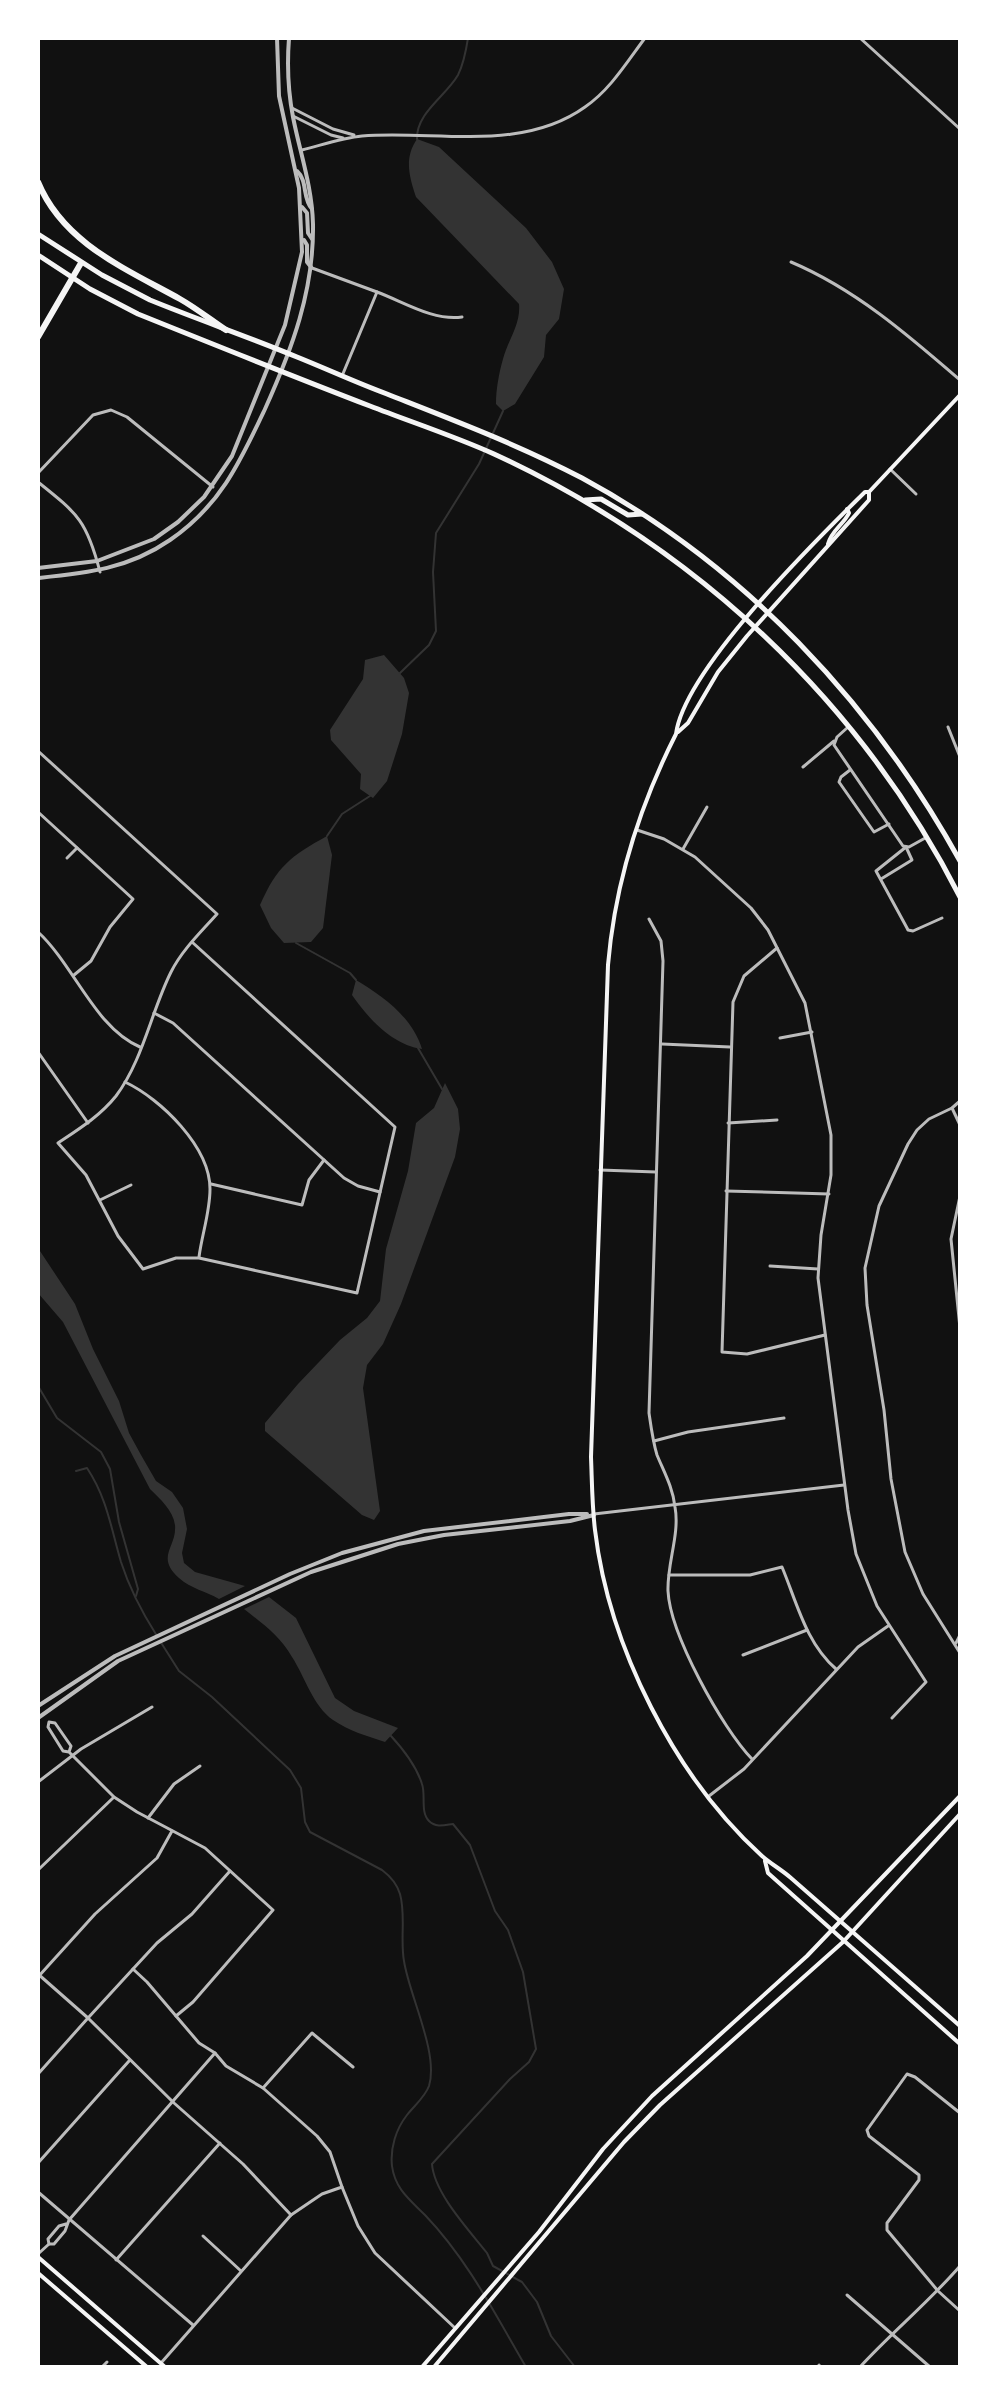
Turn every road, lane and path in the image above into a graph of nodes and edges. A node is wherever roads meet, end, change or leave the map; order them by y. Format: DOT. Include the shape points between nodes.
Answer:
graph roads {
  1 [pos="277,38"];
  2 [pos="289,38"];
  3 [pos="645,38"];
  4 [pos="860,38"];
  5 [pos="292,108"];
  6 [pos="293,116"];
  7 [pos="960,129"];
  8 [pos="357,137"];
  9 [pos="347,139"];
  10 [pos="302,150"];
  11 [pos="296,169"];
  12 [pos="38,182"];
  13 [pos="302,207"];
  14 [pos="313,210"];
  15 [pos="38,234"];
  16 [pos="303,238"];
  17 [pos="313,241"];
  18 [pos="38,255"];
  19 [pos="791,262"];
  20 [pos="81,263"];
  21 [pos="311,267"];
  22 [pos="74,278"];
  23 [pos="377,292"];
  24 [pos="462,317"];
  25 [pos="226,330"];
  26 [pos="38,337"];
  27 [pos="276,348"];
  28 [pos="289,353"];
  29 [pos="268,366"];
  30 [pos="282,372"];
  31 [pos="342,376"];
  32 [pos="960,380"];
  33 [pos="960,395"];
  34 [pos="890,469"];
  35 [pos="38,473"];
  36 [pos="38,482"];
  37 [pos="213,487"];
  38 [pos="869,492"];
  39 [pos="916,494"];
  40 [pos="584,500"];
  41 [pos="847,509"];
  42 [pos="642,514"];
  43 [pos="827,546"];
  44 [pos="97,561"];
  45 [pos="38,568"];
  46 [pos="100,572"];
  47 [pos="38,578"];
  48 [pos="759,603"];
  49 [pos="768,613"];
  50 [pos="746,618"];
  51 [pos="755,626"];
  52 [pos="850,726"];
  53 [pos="948,727"];
  54 [pos="676,734"];
  55 [pos="834,741"];
  56 [pos="38,751"];
  57 [pos="960,757"];
  58 [pos="803,767"];
  59 [pos="851,770"];
  60 [pos="707,807"];
  61 [pos="38,812"];
  62 [pos="889,824"];
  63 [pos="635,830"];
  64 [pos="927,837"];
  65 [pos="906,847"];
  66 [pos="77,848"];
  67 [pos="683,849"];
  68 [pos="67,858"];
  69 [pos="960,861"];
  70 [pos="881,879"];
  71 [pos="960,897"];
  72 [pos="942,918"];
  73 [pos="649,919"];
  74 [pos="38,932"];
  75 [pos="192,942"];
  76 [pos="777,948"];
  77 [pos="74,975"];
  78 [pos="154,1013"];
  79 [pos="812,1032"];
  80 [pos="780,1038"];
  81 [pos="662,1044"];
  82 [pos="140,1047"];
  83 [pos="730,1047"];
  84 [pos="38,1052"];
  85 [pos="125,1082"];
  86 [pos="960,1101"];
  87 [pos="952,1108"];
  88 [pos="777,1120"];
  89 [pos="88,1123"];
  90 [pos="728,1123"];
  91 [pos="960,1125"];
  92 [pos="324,1160"];
  93 [pos="600,1170"];
  94 [pos="656,1172"];
  95 [pos="210,1184"];
  96 [pos="131,1185"];
  97 [pos="726,1191"];
  98 [pos="380,1192"];
  99 [pos="829,1194"];
  100 [pos="960,1196"];
  101 [pos="100,1200"];
  102 [pos="199,1258"];
  103 [pos="770,1266"];
  104 [pos="818,1269"];
  105 [pos="960,1328"];
  106 [pos="825,1335"];
  107 [pos="784,1418"];
  108 [pos="654,1441"];
  109 [pos="844,1485"];
  110 [pos="675,1506"];
  111 [pos="594,1515"];
  112 [pos="669,1575"];
  113 [pos="888,1626"];
  114 [pos="807,1630"];
  115 [pos="960,1635"];
  116 [pos="956,1643"];
  117 [pos="132,1651"];
  118 [pos="960,1653"];
  119 [pos="743,1655"];
  120 [pos="837,1670"];
  121 [pos="38,1707"];
  122 [pos="152,1707"];
  123 [pos="40,1716"];
  124 [pos="892,1718"];
  125 [pos="49,1722"];
  126 [pos="71,1754"];
  127 [pos="752,1759"];
  128 [pos="200,1766"];
  129 [pos="38,1782"];
  130 [pos="709,1796"];
  131 [pos="960,1796"];
  132 [pos="114,1797"];
  133 [pos="960,1814"];
  134 [pos="148,1818"];
  135 [pos="173,1831"];
  136 [pos="764,1859"];
  137 [pos="38,1870"];
  138 [pos="230,1871"];
  139 [pos="840,1920"];
  140 [pos="831,1930"];
  141 [pos="852,1930"];
  142 [pos="843,1942"];
  143 [pos="133,1969"];
  144 [pos="39,1975"];
  145 [pos="176,2016"];
  146 [pos="88,2018"];
  147 [pos="960,2026"];
  148 [pos="960,2044"];
  149 [pos="215,2053"];
  150 [pos="130,2061"];
  151 [pos="353,2067"];
  152 [pos="38,2074"];
  153 [pos="263,2088"];
  154 [pos="174,2103"];
  155 [pos="960,2113"];
  156 [pos="220,2143"];
  157 [pos="38,2163"];
  158 [pos="342,2187"];
  159 [pos="38,2192"];
  160 [pos="291,2215"];
  161 [pos="68,2222"];
  162 [pos="203,2236"];
  163 [pos="49,2244"];
  164 [pos="38,2255"];
  165 [pos="116,2260"];
  166 [pos="960,2266"];
  167 [pos="241,2271"];
  168 [pos="38,2273"];
  169 [pos="938,2291"];
  170 [pos="847,2295"];
  171 [pos="960,2311"];
  172 [pos="193,2325"];
  173 [pos="455,2328"];
  174 [pos="892,2332"];
  175 [pos="107,2362"];
  176 [pos="163,2365"];
  177 [pos="102,2367"];
  178 [pos="146,2367"];
  179 [pos="422,2367"];
  180 [pos="434,2367"];
  181 [pos="860,2367"];
  182 [pos="930,2367"];
  1 -- 11 [label="street" via="279,96"];
  2 -- 5 [label="street"];
  3 -- 8 [label="street" via="600,94 563,121 521,133"];
  4 -- 7 [label="street"];
  5 -- 6 [label="street"];
  5 -- 8 [label="street"];
  6 -- 9 [label="street"];
  6 -- 10 [label="street"];
  8 -- 9 [label="street"];
  9 -- 10 [label="street"];
  10 -- 14 [label="street"];
  11 -- 13 [label="street"];
  11 -- 14 [label="street"];
  12 -- 25 [label="highway" via="83,242"];
  13 -- 16 [label="street"];
  13 -- 17 [label="street"];
  14 -- 17 [label="street"];
  15 -- 20 [label="main road"];
  16 -- 21 [label="street"];
  16 -- 27 [label="street" via="294,297"];
  17 -- 21 [label="street"];
  18 -- 22 [label="main road"];
  19 -- 32 [label="street" via="883,317"];
  20 -- 22 [label="highway"];
  20 -- 25 [label="main road" via="138,295"];
  21 -- 23 [label="street"];
  21 -- 28 [label="street" via="307,300"];
  22 -- 26 [label="highway"];
  22 -- 29 [label="main road" via="138,314"];
  23 -- 24 [label="street" via="436,317"];
  23 -- 31 [label="street"];
  25 -- 27 [label="main road"];
  27 -- 28 [label="main road"];
  27 -- 29 [label="street"];
  28 -- 30 [label="street"];
  28 -- 31 [label="main road"];
  29 -- 30 [label="main road"];
  29 -- 37 [label="street" via="232,456"];
  30 -- 40 [label="main road" via="494,454"];
  30 -- 46 [label="street" via="230,481 212,504 170,541"];
  31 -- 42 [label="main road" via="506,441"];
  33 -- 34 [label="main road"];
  34 -- 38 [label="main road"];
  34 -- 39 [label="street"];
  35 -- 37 [label="street" via="93,415 111,410 127,417"];
  36 -- 44 [label="street" via="83,522"];
  37 -- 44 [label="street" via="154,539"];
  38 -- 41 [label="main road"];
  38 -- 43 [label="main road" via="869,500"];
  40 -- 42 [label="main road" via="594,498 628,515"];
  40 -- 50 [label="main road" via="682,565"];
  41 -- 43 [label="main road"];
  41 -- 48 [label="main road"];
  42 -- 48 [label="main road"];
  43 -- 49 [label="main road"];
  44 -- 45 [label="street"];
  44 -- 46 [label="street"];
  46 -- 47 [label="street"];
  48 -- 49 [label="main road"];
  48 -- 50 [label="main road"];
  49 -- 51 [label="main road"];
  49 -- 69 [label="main road" via="873,728"];
  50 -- 51 [label="main road"];
  50 -- 54 [label="main road" via="693,689"];
  51 -- 52 [label="main road"];
  51 -- 54 [label="main road"];
  52 -- 55 [label="street"];
  52 -- 64 [label="main road"];
  53 -- 57 [label="street"];
  54 -- 63 [label="main road"];
  55 -- 58 [label="street"];
  55 -- 59 [label="street"];
  56 -- 75 [label="street" via="217,914"];
  59 -- 62 [label="street"];
  59 -- 62 [label="street" via="840,784 874,832"];
  60 -- 67 [label="street"];
  61 -- 66 [label="street"];
  62 -- 65 [label="street"];
  63 -- 67 [label="street"];
  63 -- 93 [label="main road" via="610,946"];
  64 -- 65 [label="street"];
  64 -- 71 [label="main road"];
  65 -- 70 [label="street" via="876,869"];
  65 -- 70 [label="street" via="912,860"];
  66 -- 68 [label="street"];
  66 -- 77 [label="street" via="133,899 91,961"];
  67 -- 76 [label="street" via="751,908"];
  70 -- 72 [label="street" via="908,930"];
  73 -- 81 [label="street" via="663,954"];
  74 -- 77 [label="street"];
  75 -- 78 [label="street" via="170,972"];
  75 -- 98 [label="street" via="395,1127"];
  76 -- 79 [label="street" via="805,1003"];
  76 -- 83 [label="street" via="749,970 737,988"];
  77 -- 82 [label="street" via="110,1026"];
  78 -- 82 [label="street"];
  78 -- 92 [label="street" via="173,1023"];
  79 -- 80 [label="street"];
  79 -- 99 [label="street" via="829,1115"];
  81 -- 83 [label="street"];
  81 -- 94 [label="street"];
  82 -- 85 [label="street"];
  83 -- 90 [label="street"];
  84 -- 89 [label="street"];
  85 -- 89 [label="street"];
  85 -- 95 [label="street" via="143,1092 195,1142"];
  86 -- 87 [label="street"];
  87 -- 91 [label="street"];
  87 -- 116 [label="street" via="929,1119 908,1144 879,1206 865,1268 902,1542 923,1594"];
  88 -- 90 [label="street"];
  89 -- 101 [label="street" via="58,1143"];
  90 -- 97 [label="street"];
  92 -- 95 [label="street" via="309,1180 302,1205"];
  92 -- 98 [label="street" via="351,1182"];
  93 -- 94 [label="street"];
  93 -- 111 [label="main road" via="591,1457"];
  94 -- 108 [label="street" via="649,1413"];
  95 -- 102 [label="street"];
  96 -- 101 [label="street"];
  97 -- 99 [label="street"];
  97 -- 106 [label="street" via="722,1352 747,1354"];
  98 -- 102 [label="street" via="357,1293"];
  99 -- 104 [label="street"];
  100 -- 105 [label="street" via="951,1239"];
  101 -- 102 [label="street" via="143,1269 162,1261"];
  103 -- 104 [label="street"];
  104 -- 106 [label="street"];
  106 -- 109 [label="street"];
  107 -- 108 [label="street"];
  108 -- 110 [label="street"];
  109 -- 110 [label="street"];
  109 -- 113 [label="street" via="856,1554"];
  110 -- 111 [label="street"];
  110 -- 112 [label="street"];
  111 -- 117 [label="street" via="444,1535 348,1558 277,1584"];
  111 -- 130 [label="main road" via="607,1589 625,1646 663,1728"];
  112 -- 114 [label="street" via="750,1575 782,1567"];
  112 -- 127 [label="street" via="670,1605 689,1657 723,1721"];
  113 -- 120 [label="street"];
  113 -- 124 [label="street" via="926,1682"];
  114 -- 119 [label="street"];
  114 -- 120 [label="street" via="818,1652"];
  115 -- 116 [label="street"];
  116 -- 118 [label="street"];
  117 -- 121 [label="street"];
  117 -- 123 [label="street"];
  120 -- 127 [label="street"];
  121 -- 123 [label="street"];
  122 -- 126 [label="street"];
  123 -- 125 [label="street"];
  125 -- 126 [label="street" via="63,1751"];
  125 -- 126 [label="street" via="71,1746"];
  126 -- 129 [label="street"];
  126 -- 132 [label="street"];
  127 -- 130 [label="street"];
  128 -- 134 [label="street" via="174,1784"];
  130 -- 136 [label="main road"];
  131 -- 139 [label="main road"];
  132 -- 134 [label="street"];
  132 -- 137 [label="street"];
  133 -- 141 [label="main road"];
  134 -- 135 [label="street"];
  135 -- 138 [label="street" via="205,1848"];
  135 -- 144 [label="street" via="157,1858"];
  136 -- 139 [label="main road"];
  136 -- 140 [label="main road" via="768,1873"];
  138 -- 143 [label="street"];
  138 -- 145 [label="street" via="273,1910"];
  139 -- 140 [label="main road"];
  139 -- 141 [label="main road"];
  140 -- 142 [label="main road"];
  140 -- 173 [label="main road" via="652,2096"];
  141 -- 142 [label="main road"];
  141 -- 147 [label="main road"];
  142 -- 148 [label="main road"];
  142 -- 180 [label="main road" via="624,2142"];
  143 -- 145 [label="street"];
  143 -- 146 [label="street"];
  144 -- 146 [label="street"];
  145 -- 149 [label="street"];
  146 -- 150 [label="street"];
  146 -- 152 [label="street"];
  149 -- 153 [label="street" via="226,2066"];
  149 -- 154 [label="street"];
  150 -- 154 [label="street"];
  150 -- 157 [label="street"];
  151 -- 153 [label="street" via="312,2033"];
  153 -- 158 [label="street" via="325,2144"];
  154 -- 156 [label="street"];
  154 -- 161 [label="street"];
  155 -- 169 [label="street" via="907,2074 867,2130 919,2175 887,2230"];
  156 -- 160 [label="street"];
  156 -- 165 [label="street"];
  158 -- 160 [label="street" via="308,2201"];
  158 -- 173 [label="street" via="375,2253"];
  159 -- 161 [label="street"];
  160 -- 167 [label="street"];
  161 -- 163 [label="street"];
  161 -- 163 [label="street" via="59,2226"];
  161 -- 165 [label="street"];
  162 -- 167 [label="street"];
  163 -- 164 [label="street"];
  164 -- 176 [label="main road"];
  165 -- 172 [label="street"];
  166 -- 169 [label="street"];
  167 -- 172 [label="street"];
  168 -- 178 [label="main road"];
  169 -- 171 [label="street"];
  169 -- 174 [label="street"];
  170 -- 174 [label="street"];
  172 -- 176 [label="street"];
  173 -- 179 [label="main road"];
  174 -- 181 [label="street"];
  174 -- 182 [label="street"];
  175 -- 177 [label="street"];
}
